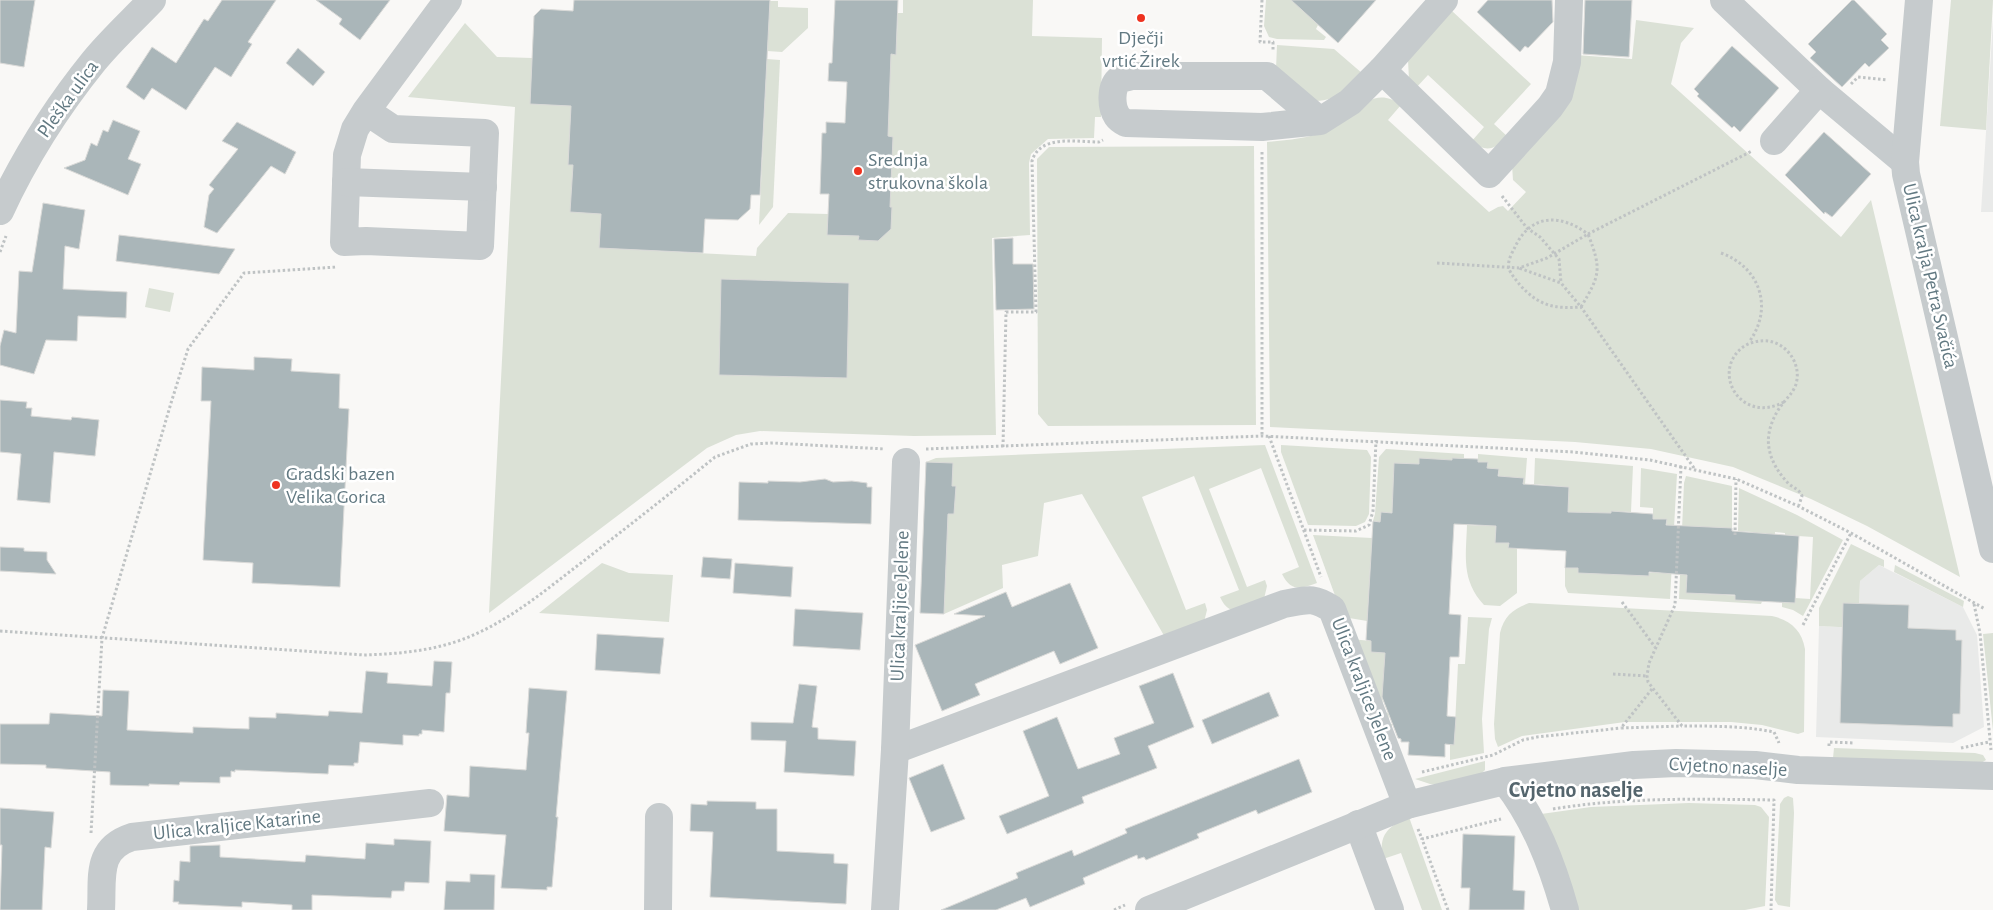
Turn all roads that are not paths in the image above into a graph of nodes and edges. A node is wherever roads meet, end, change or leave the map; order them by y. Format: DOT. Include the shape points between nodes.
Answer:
graph roads {
  1 [pos="152,0"];
  2 [pos="448,0"];
  3 [pos="1444,0"];
  4 [pos="1569,0"];
  5 [pos="1724,0"];
  6 [pos="1919,0"];
  7 [pos="1382,70"];
  8 [pos="1820,90"];
  9 [pos="366,111"];
  10 [pos="1320,121"];
  11 [pos="1774,140"];
  12 [pos="1905,162"];
  13 [pos="346,182"];
  14 [pos="483,187"];
  15 [pos="0,211"];
  16 [pos="904,453"];
  17 [pos="1990,519"];
  18 [pos="1993,549"];
  19 [pos="895,750"];
  20 [pos="1993,776"];
  21 [pos="1505,780"];
  22 [pos="430,804"];
  23 [pos="1407,805"];
  24 [pos="659,818"];
  25 [pos="1358,824"];
  26 [pos="101,910"];
  27 [pos="658,910"];
  28 [pos="885,910"];
  29 [pos="1149,910"];
  30 [pos="1390,910"];
  31 [pos="1565,910"];
  1 -- 15 [label="street, Pleška ulica" via="95,60 70,93 30,153"];
  2 -- 9 [label="street"];
  3 -- 7 [label="street"];
  4 -- 7 [label="street" via="1567,62 1559,94 1490,174"];
  5 -- 8 [label="street"];
  6 -- 12 [label="street, Ulica kralja Petra Svačića"];
  7 -- 10 [label="street" via="1350,102"];
  8 -- 11 [label="street"];
  8 -- 12 [label="street"];
  9 -- 13 [label="street" via="355,129 347,155"];
  9 -- 14 [label="street" via="393,129 485,133"];
  10 -- 10 [label="street" via="1262,127 1126,123 1113,109 1114,86 1120,79 1132,76 1267,76"];
  12 -- 17 [label="street, Ulica kralja Petra Svačića" via="1914,213"];
  13 -- 14 [label="street"];
  13 -- 14 [label="street" via="341,254 366,241 480,246"];
  16 -- 19 [label="street, Ulica kraljice Jelene"];
  17 -- 18 [label="street, Ulica kralja Petra Svačića"];
  19 -- 23 [label="street, Ulica kraljice Jelene" via="1284,604 1319,600 1332,608"];
  19 -- 28 [label="street, Ulica kraljice Jelene"];
  20 -- 21 [label="street, Cvjetno naselje" via="1668,763"];
  21 -- 23 [label="street, Cvjetno naselje"];
  21 -- 31 [label="street" via="1526,812 1550,860"];
  22 -- 26 [label="street, Ulica kraljice Katarine" via="132,837 114,845 104,860"];
  23 -- 25 [label="street"];
  24 -- 27 [label="street"];
  25 -- 29 [label="street"];
  25 -- 30 [label="street"];
}
